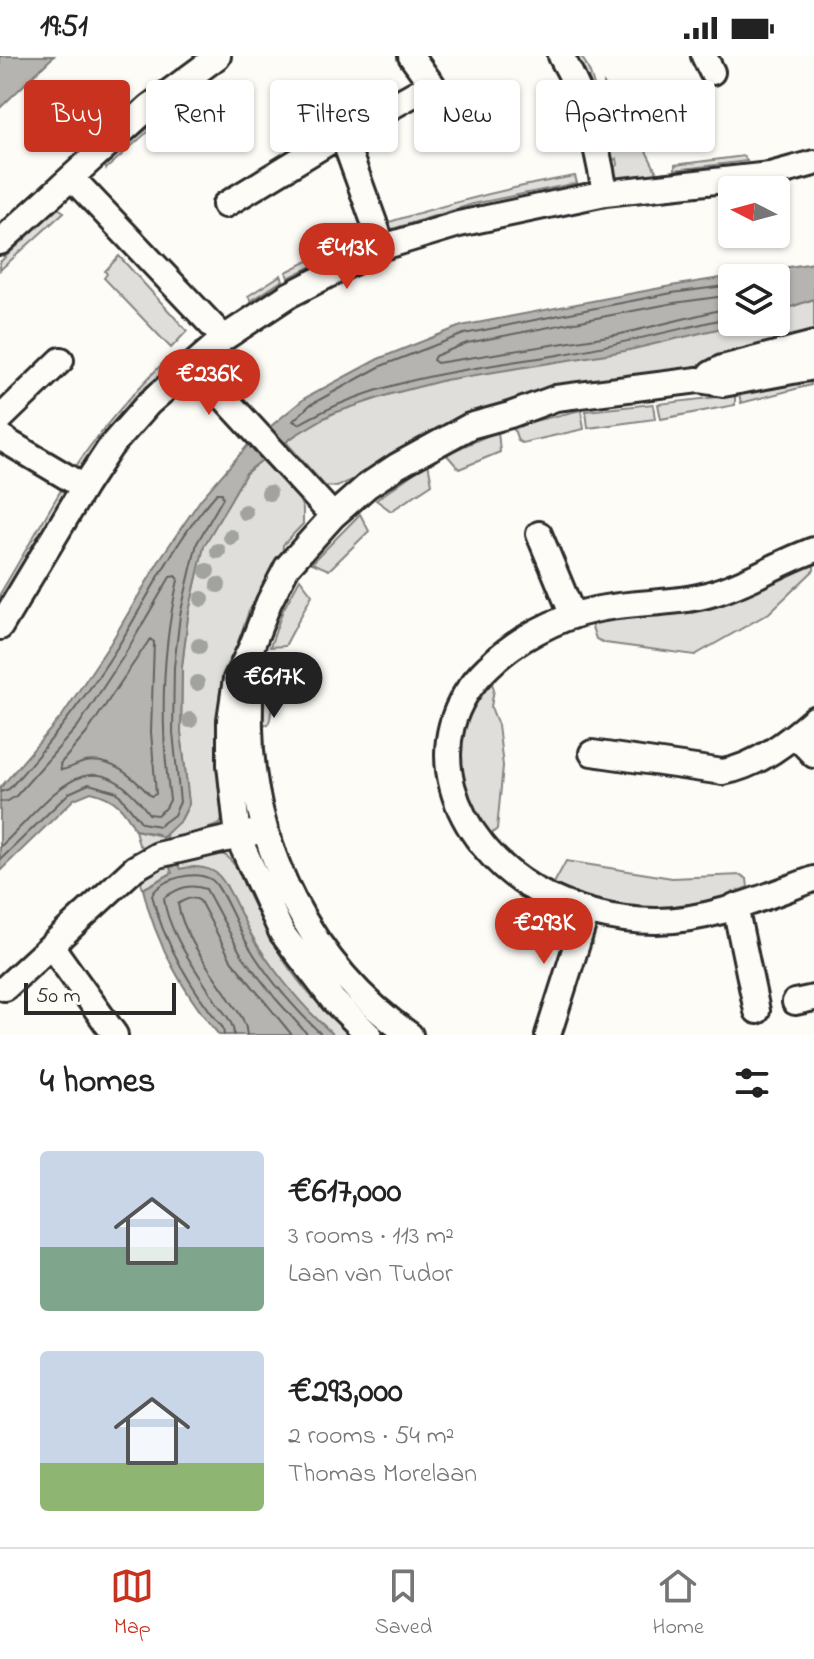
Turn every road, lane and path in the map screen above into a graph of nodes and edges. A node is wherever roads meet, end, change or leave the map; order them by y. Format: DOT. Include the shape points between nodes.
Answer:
graph roads {
  1 [pos="218,56"];
  2 [pos="411,56"];
  3 [pos="561,56"];
  4 [pos="429,80"];
  5 [pos="312,152"];
  6 [pos="349,152"];
  7 [pos="814,163"];
  8 [pos="72,178"];
  9 [pos="605,193"];
  10 [pos="225,205"];
  11 [pos="0,242"];
  12 [pos="383,247"];
  13 [pos="224,338"];
  14 [pos="814,344"];
  15 [pos="61,360"];
  16 [pos="194,365"];
  17 [pos="814,367"];
  18 [pos="698,380"];
  19 [pos="0,419"];
  20 [pos="0,435"];
  21 [pos="84,487"];
  22 [pos="333,516"];
  23 [pos="539,534"];
  24 [pos="814,550"];
  25 [pos="573,616"];
  26 [pos="0,627"];
  27 [pos="251,648"];
  28 [pos="814,719"];
  29 [pos="796,736"];
  30 [pos="592,753"];
  31 [pos="814,755"];
  32 [pos="266,829"];
  33 [pos="238,837"];
  34 [pos="814,879"];
  35 [pos="735,906"];
  36 [pos="587,912"];
  37 [pos="52,947"];
  38 [pos="5,988"];
  39 [pos="757,1011"];
  40 [pos="115,1035"];
  41 [pos="369,1035"];
  42 [pos="410,1035"];
  43 [pos="548,1035"];
  1 -- 8 [label="street" via="149,107"];
  2 -- 4 [label="street"];
  3 -- 9 [label="street" via="589,117"];
  5 -- 10 [label="street"];
  6 -- 12 [label="street"];
  7 -- 9 [label="street" via="744,178"];
  8 -- 11 [label="street"];
  8 -- 13 [label="street"];
  9 -- 12 [label="street" via="459,224"];
  12 -- 13 [label="street" via="289,295"];
  13 -- 16 [label="street"];
  14 -- 18 [label="street" via="722,368"];
  15 -- 19 [label="street"];
  16 -- 21 [label="street" via="148,404"];
  16 -- 22 [label="street"];
  17 -- 18 [label="street" via="723,384"];
  18 -- 22 [label="street" via="556,398 470,426 397,466"];
  20 -- 21 [label="street"];
  21 -- 26 [label="street"];
  22 -- 27 [label="street" via="287,567"];
  23 -- 25 [label="street"];
  24 -- 25 [label="street" via="714,593"];
  25 -- 36 [label="street" via="515,644 468,687 455,710 448,762 467,823 484,846 533,888"];
  27 -- 32 [label="street" via="250,729"];
  27 -- 33 [label="street" via="236,679 230,720"];
  28 -- 29 [label="street"];
  29 -- 30 [label="street" via="740,769 723,772"];
  29 -- 31 [label="street"];
  32 -- 33 [label="street"];
  32 -- 42 [label="street" via="287,889 321,947 348,980"];
  33 -- 37 [label="street" via="158,855 135,868"];
  33 -- 41 [label="street" via="282,933 333,1000"];
  34 -- 35 [label="street"];
  35 -- 36 [label="street" via="655,921"];
  35 -- 39 [label="street"];
  36 -- 43 [label="street"];
  37 -- 38 [label="street"];
  37 -- 40 [label="street"];
}
